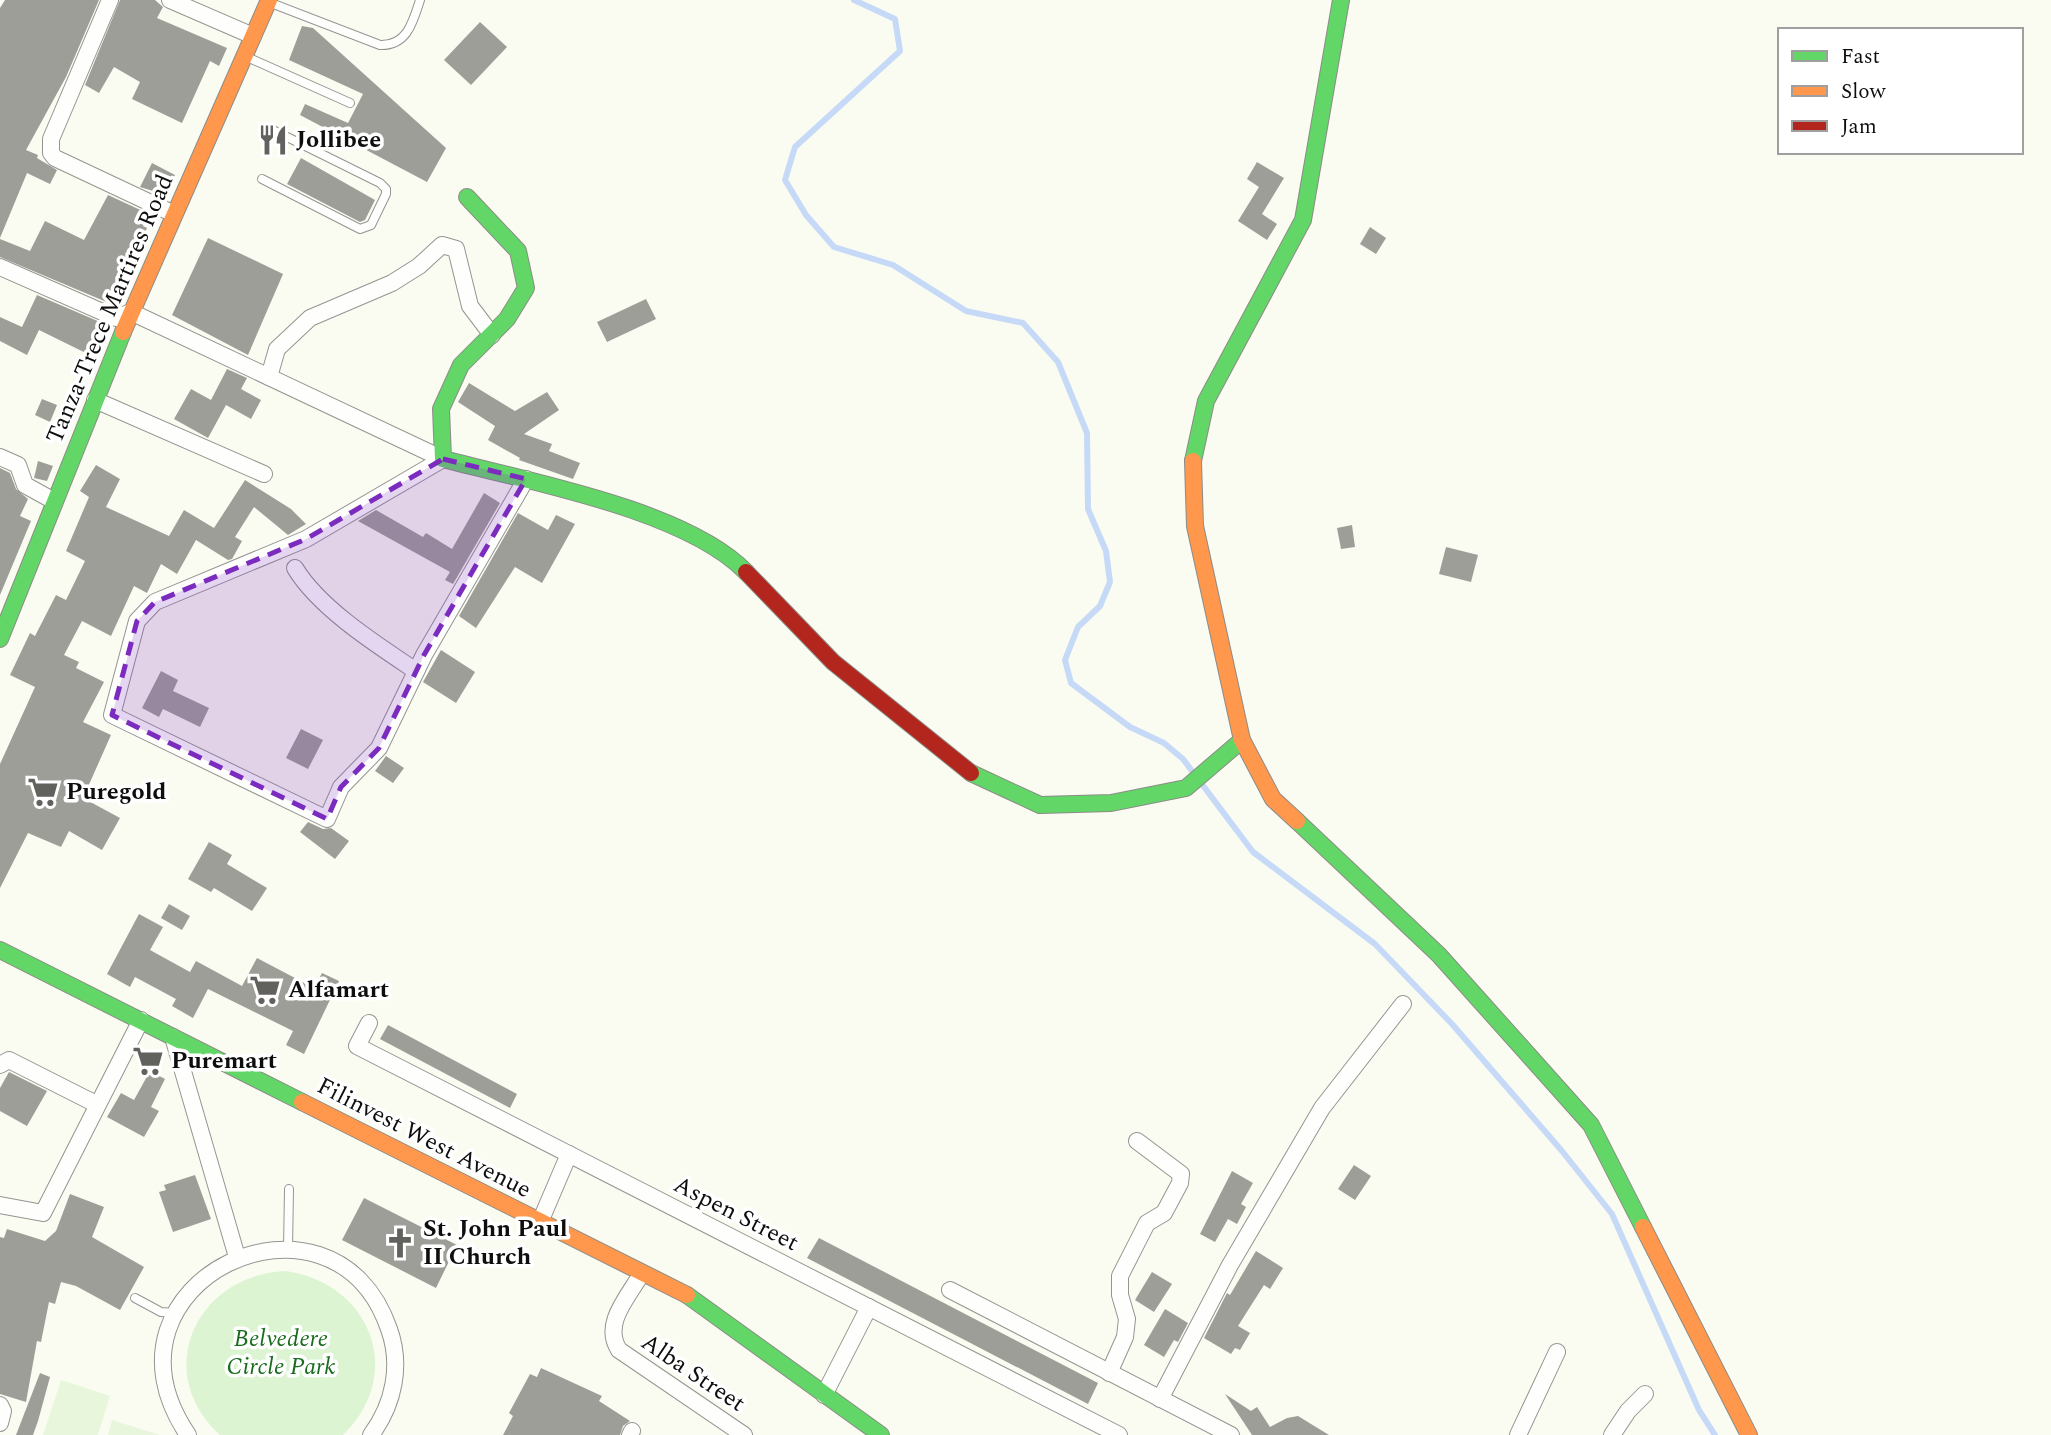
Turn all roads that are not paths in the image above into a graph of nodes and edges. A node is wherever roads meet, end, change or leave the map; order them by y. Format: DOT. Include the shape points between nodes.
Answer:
graph roads {
  1 [pos="110,0"];
  2 [pos="170,0"];
  3 [pos="420,0"];
  4 [pos="1341,0"];
  5 [pos="268,1"];
  6 [pos="253,36"];
  7 [pos="244,55"];
  8 [pos="350,103"];
  9 [pos="273,130"];
  10 [pos="262,179"];
  11 [pos="467,197"];
  12 [pos="174,214"];
  13 [pos="0,267"];
  14 [pos="131,313"];
  15 [pos="492,335"];
  16 [pos="270,377"];
  17 [pos="94,400"];
  18 [pos="0,457"];
  19 [pos="443,459"];
  20 [pos="264,474"];
  21 [pos="526,479"];
  22 [pos="54,502"];
  23 [pos="295,568"];
  24 [pos="0,639"];
  25 [pos="416,671"];
  26 [pos="1242,740"];
  27 [pos="1,951"];
  28 [pos="1403,1004"];
  29 [pos="141,1020"];
  30 [pos="369,1023"];
  31 [pos="173,1037"];
  32 [pos="0,1065"];
  33 [pos="96,1104"];
  34 [pos="1137,1141"];
  35 [pos="569,1154"];
  36 [pos="289,1189"];
  37 [pos="0,1205"];
  38 [pos="540,1222"];
  39 [pos="288,1250"];
  40 [pos="237,1257"];
  41 [pos="642,1273"];
  42 [pos="950,1290"];
  43 [pos="135,1298"];
  44 [pos="869,1307"];
  45 [pos="176,1313"];
  46 [pos="1557,1352"];
  47 [pos="1109,1373"];
  48 [pos="1645,1394"];
  49 [pos="824,1395"];
  50 [pos="1160,1399"];
  51 [pos="0,1405"];
  52 [pos="0,1423"];
  53 [pos="374,1431"];
  54 [pos="188,1435"];
  55 [pos="392,1435"];
  56 [pos="744,1435"];
  57 [pos="881,1435"];
  58 [pos="1119,1435"];
  59 [pos="1231,1435"];
  60 [pos="1518,1435"];
  61 [pos="1612,1435"];
  62 [pos="1749,1435"];
  1 -- 12 [label="street" via="51,139 51,153"];
  2 -- 6 [label="street"];
  3 -- 5 [label="lane" via="404,37 392,45 380,45"];
  4 -- 26 [label="street" via="1303,220 1206,401 1192,467 1195,526"];
  5 -- 6 [label="street, Tanza-Trece Martires Road"];
  6 -- 7 [label="street, Tanza-Trece Martires Road"];
  7 -- 8 [label="lane"];
  7 -- 12 [label="street, Tanza-Trece Martires Road"];
  9 -- 10 [label="lane" via="380,183 386,194 371,225 360,229"];
  11 -- 15 [label="street" via="518,251 526,288"];
  12 -- 14 [label="street, Tanza-Trece Martires Road"];
  13 -- 14 [label="street" via="116,318"];
  14 -- 16 [label="street"];
  14 -- 17 [label="street, Tanza-Trece Martires Road"];
  15 -- 16 [label="street" via="470,306 456,249 442,245 392,283 310,318 277,349"];
  15 -- 19 [label="street" via="461,365 440,409"];
  16 -- 19 [label="street"];
  17 -- 20 [label="street"];
  17 -- 22 [label="street, Tanza-Trece Martires Road"];
  18 -- 22 [label="street" via="18,465 25,485"];
  19 -- 21 [label="street"];
  19 -- 25 [label="street" via="306,540 155,602 137,621 112,715 327,819 341,787 379,748"];
  21 -- 25 [label="street"];
  21 -- 26 [label="street" via="617,504 732,557 833,662 963,769 1040,804 1111,803 1186,788"];
  22 -- 24 [label="street, Tanza-Trece Martires Road"];
  23 -- 25 [label="street" via="339,614"];
  26 -- 62 [label="street" via="1273,799 1439,955 1591,1125"];
  27 -- 29 [label="street, Filinvest West Avenue"];
  28 -- 50 [label="street" via="1322,1108 1230,1265"];
  29 -- 31 [label="street, Filinvest West Avenue"];
  29 -- 33 [label="street"];
  30 -- 35 [label="street, Aspen Street" via="357,1046"];
  31 -- 38 [label="street, Filinvest West Avenue"];
  31 -- 40 [label="street"];
  32 -- 33 [label="street" via="9,1060"];
  33 -- 37 [label="street" via="43,1213"];
  34 -- 47 [label="street" via="1181,1174 1180,1183 1164,1213 1147,1223 1120,1276 1125,1337"];
  35 -- 38 [label="street"];
  35 -- 44 [label="street, Aspen Street"];
  36 -- 39 [label="lane"];
  38 -- 41 [label="street, Filinvest West Avenue"];
  39 -- 40 [label="street" via="262,1250"];
  39 -- 53 [label="street" via="319,1256 347,1271 379,1306 391,1336 395,1367 390,1398"];
  40 -- 45 [label="street" via="201,1279"];
  41 -- 49 [label="street, Filinvest West Avenue" via="687,1296"];
  41 -- 56 [label="street, Alba Street" via="612,1325 611,1338 619,1350"];
  42 -- 47 [label="street"];
  43 -- 45 [label="lane" via="161,1312"];
  44 -- 49 [label="street"];
  44 -- 58 [label="street, Aspen Street"];
  45 -- 54 [label="street" via="164,1354 165,1382 173,1410"];
  46 -- 60 [label="street"];
  47 -- 50 [label="street"];
  48 -- 61 [label="street"];
  49 -- 57 [label="street, Filinvest West Avenue"];
  50 -- 59 [label="street"];
  51 -- 52 [label="street"];
  53 -- 55 [label="street"];
}
